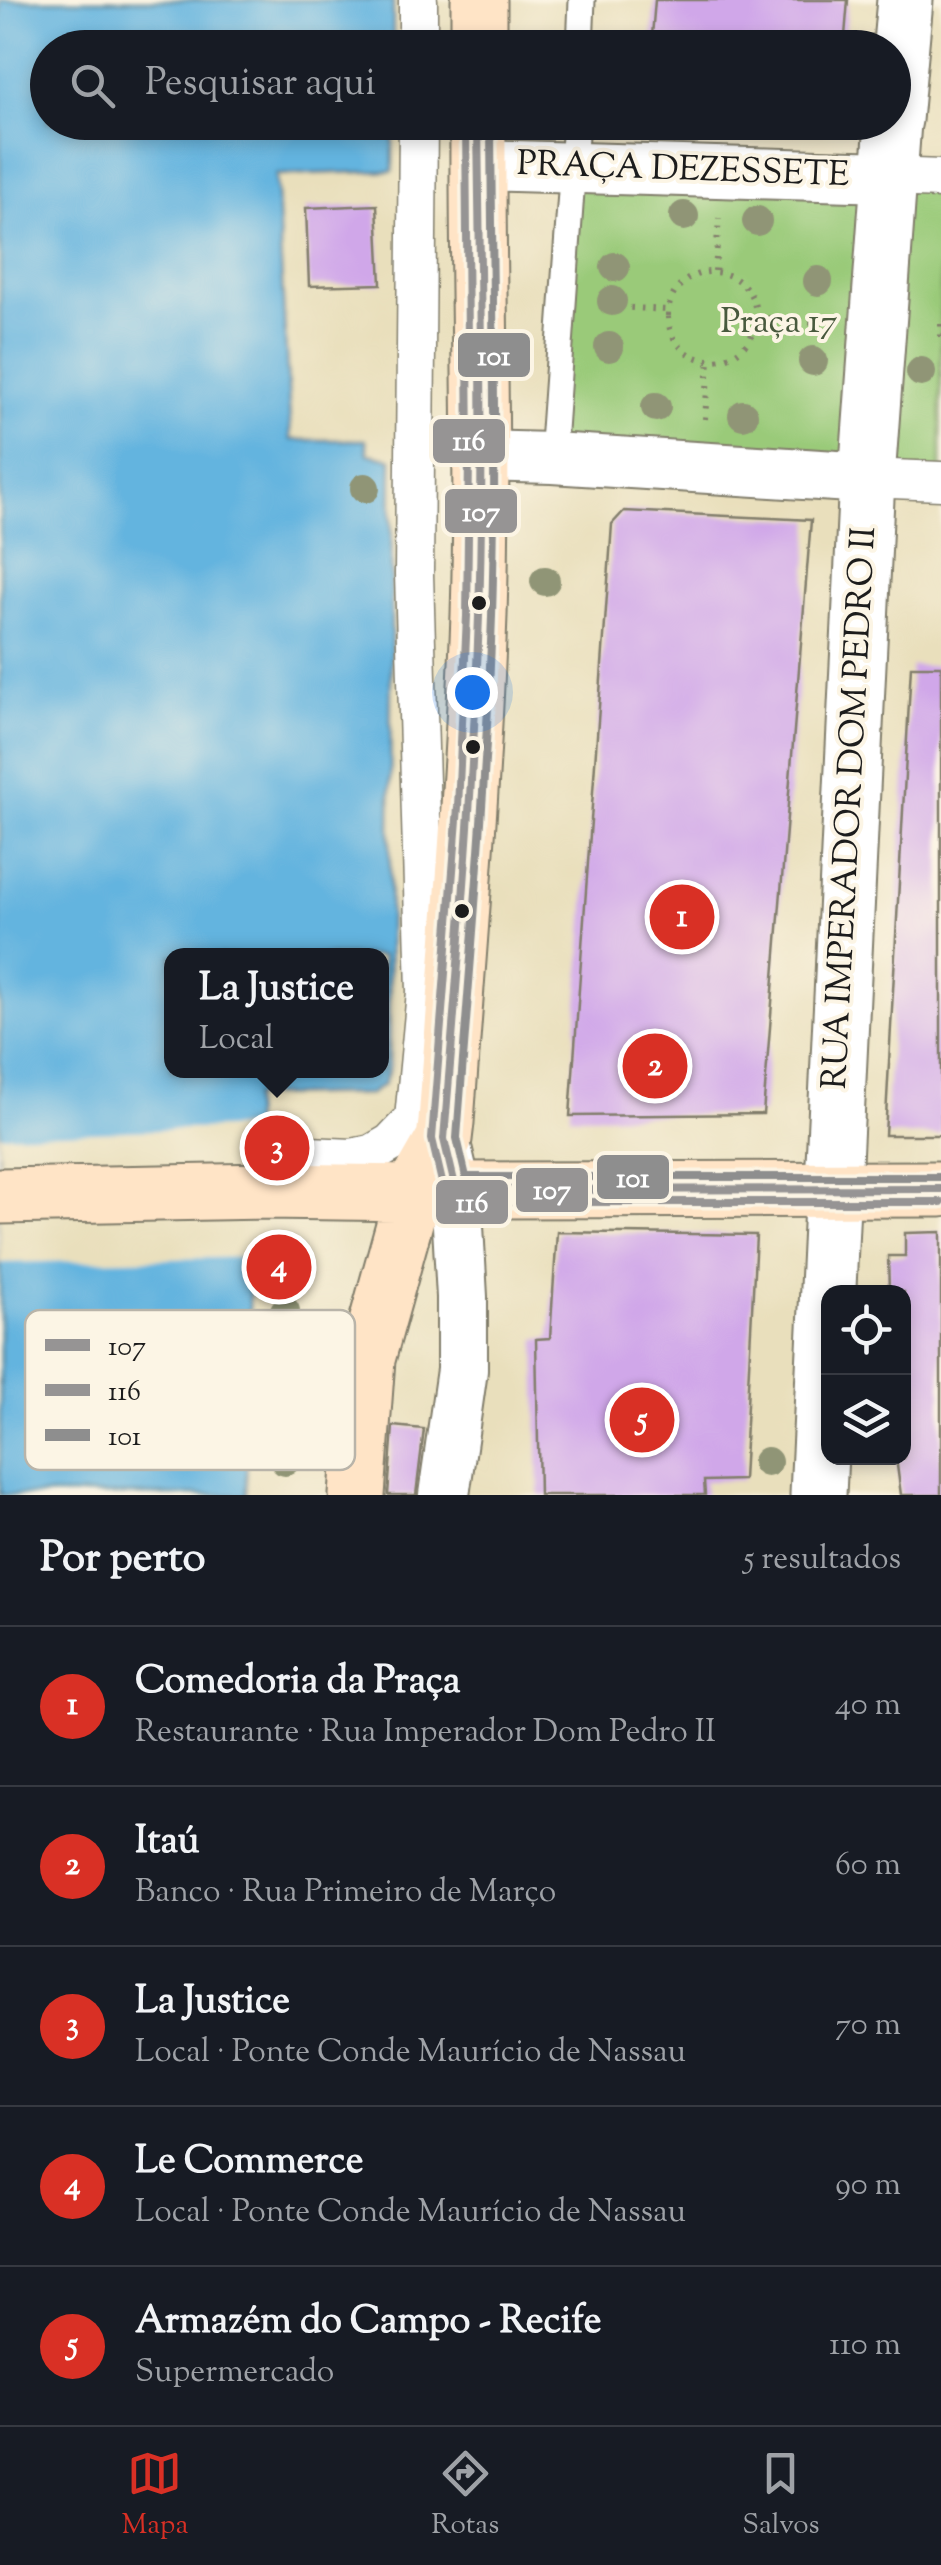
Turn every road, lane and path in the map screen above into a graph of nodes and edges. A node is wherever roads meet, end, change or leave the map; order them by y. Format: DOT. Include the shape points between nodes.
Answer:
graph roads {
  1 [pos="418,0"];
  2 [pos="479,0"];
  3 [pos="582,0"];
  4 [pos="905,0"];
  5 [pos="418,30"];
  6 [pos="479,30"];
  7 [pos="581,30"];
  8 [pos="902,30"];
  9 [pos="418,140"];
  10 [pos="900,140"];
  11 [pos="478,144"];
  12 [pos="574,145"];
  13 [pos="914,178"];
  14 [pos="564,304"];
  15 [pos="667,310"];
  16 [pos="757,317"];
  17 [pos="941,324"];
  18 [pos="878,327"];
  19 [pos="941,344"];
  20 [pos="709,360"];
  21 [pos="482,456"];
  22 [pos="552,458"];
  23 [pos="701,467"];
  24 [pos="867,478"];
  25 [pos="941,481"];
  26 [pos="438,1174"];
  27 [pos="941,1189"];
  28 [pos="832,1190"];
  29 [pos="267,1191"];
  30 [pos="0,1196"];
  31 [pos="357,1495"];
  32 [pos="444,1495"];
  33 [pos="818,1495"];
  1 -- 5 [label="street"];
  2 -- 6 [label="main road"];
  3 -- 7 [label="lane"];
  4 -- 8 [label="street, RUA IMPERADOR DOM PEDRO II"];
  9 -- 29 [label="street" via="414,574 426,992 414,1119 372,1154 266,1154"];
  10 -- 13 [label="street, RUA IMPERADOR DOM PEDRO II"];
  11 -- 12 [label="street, PRAÇA DEZESSETE"];
  11 -- 21 [label="main road"];
  12 -- 13 [label="street, PRAÇA DEZESSETE"];
  12 -- 14 [label="lane"];
  13 -- 18 [label="street, RUA IMPERADOR DOM PEDRO II"];
  14 -- 15 [label="path"];
  14 -- 22 [label="lane"];
  15 -- 16 [label="path" via="678,286 715,271 750,291"];
  15 -- 20 [label="path" via="678,344"];
  16 -- 18 [label="path"];
  16 -- 20 [label="path" via="736,353"];
  17 -- 19 [label="path"];
  18 -- 24 [label="street, RUA IMPERADOR DOM PEDRO II"];
  20 -- 23 [label="path"];
  21 -- 22 [label="street"];
  21 -- 26 [label="main road" via="470,808"];
  22 -- 23 [label="street"];
  23 -- 24 [label="street"];
  24 -- 25 [label="street"];
  24 -- 28 [label="street, RUA IMPERADOR DOM PEDRO II"];
  26 -- 28 [label="main road"];
  26 -- 29 [label="main road"];
  26 -- 31 [label="main road" via="366,1359"];
  26 -- 32 [label="street" via="462,1297 462,1370"];
  27 -- 28 [label="main road"];
  28 -- 33 [label="street, RUA IMPERADOR DOM PEDRO II"];
  29 -- 30 [label="main road"];
}
